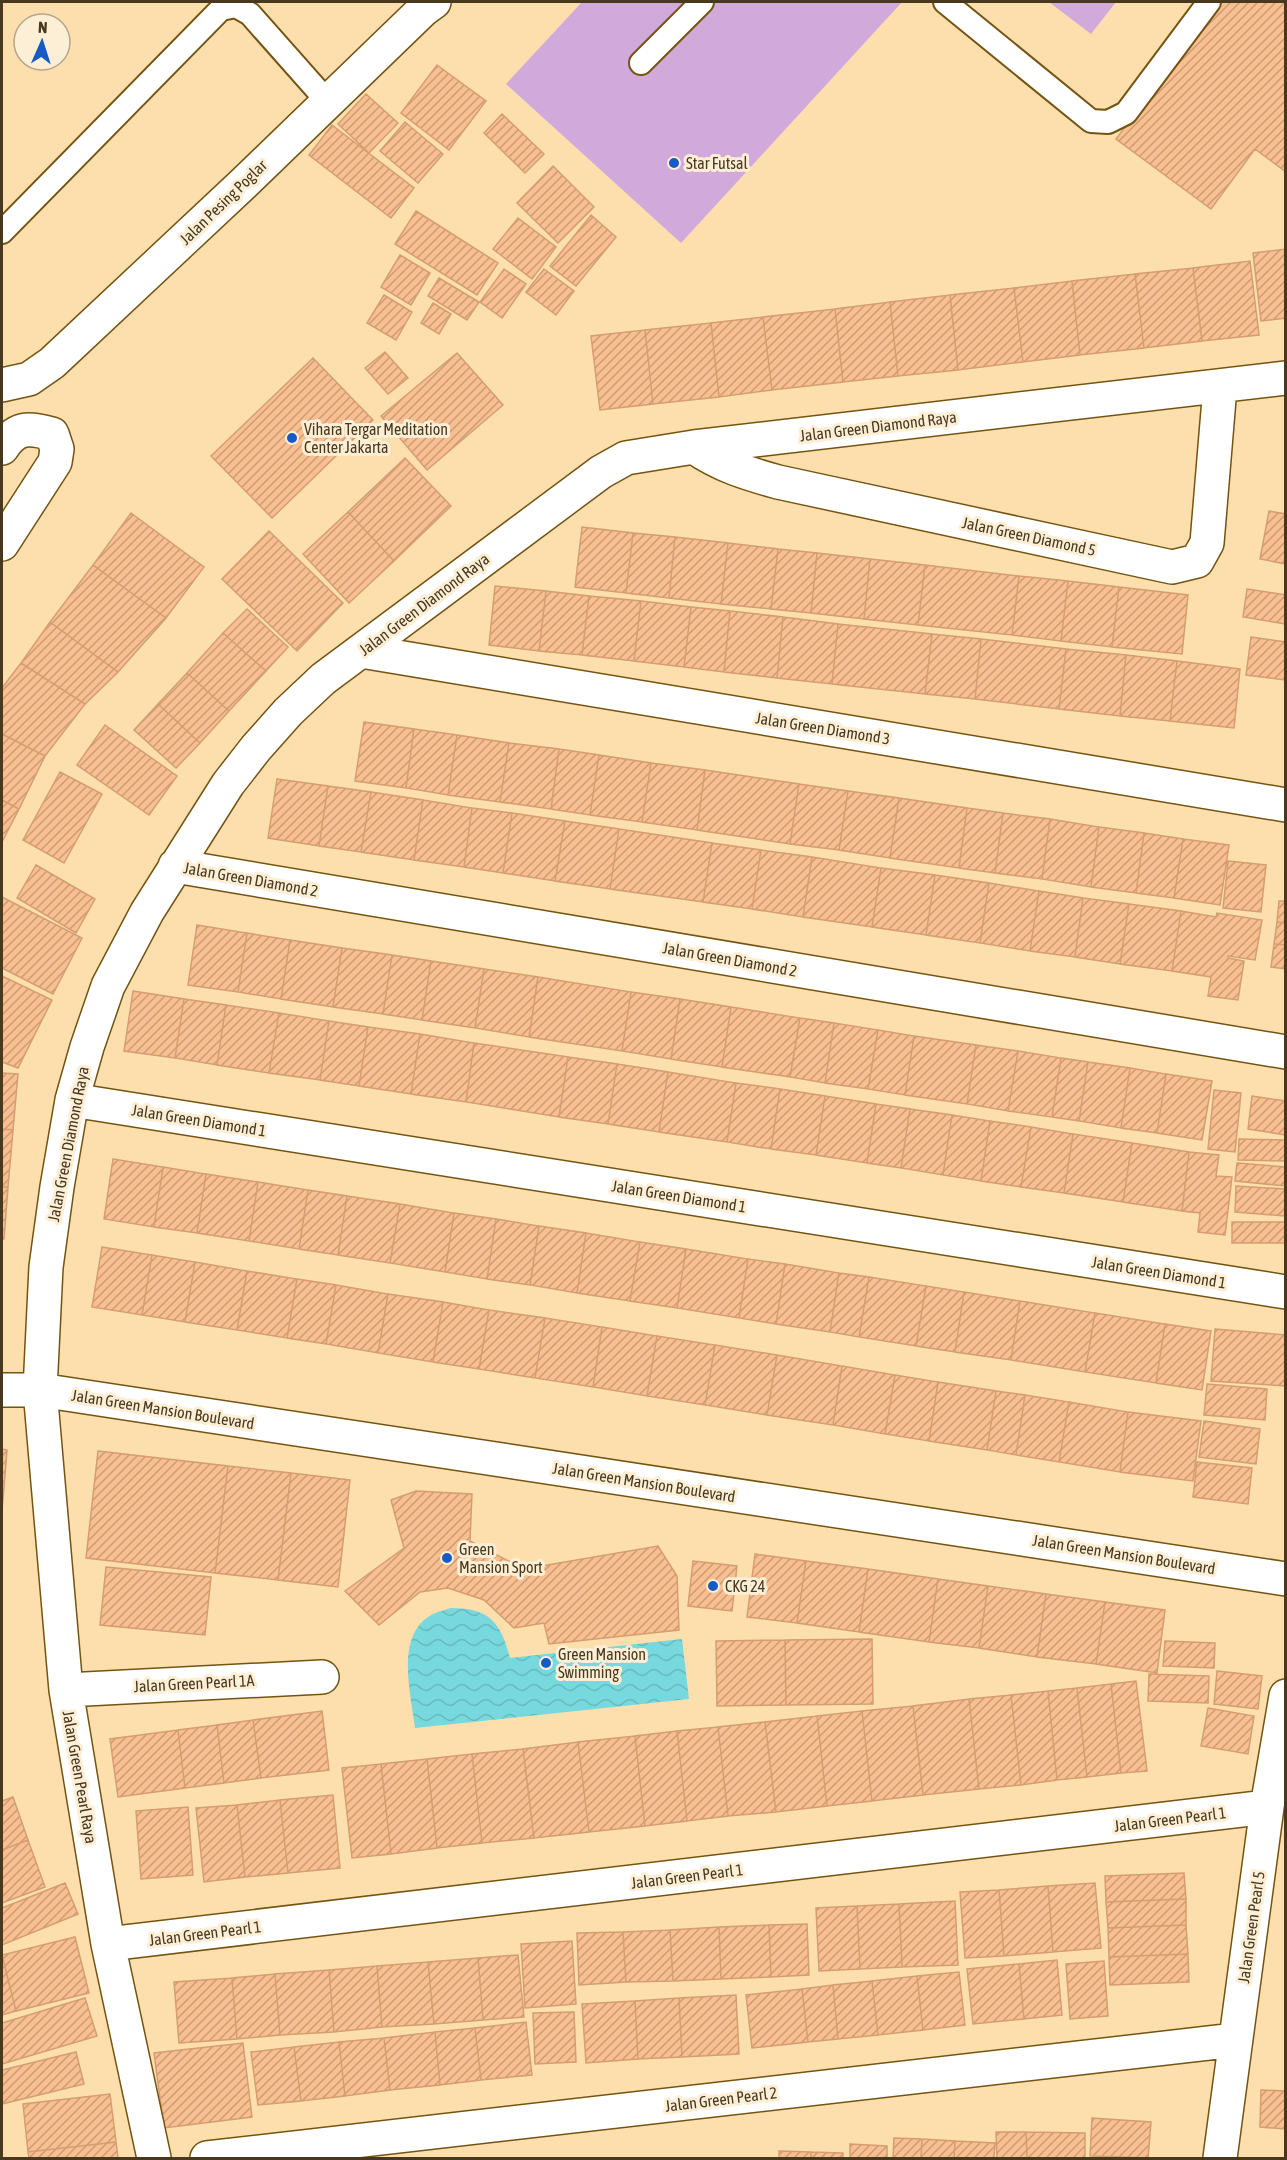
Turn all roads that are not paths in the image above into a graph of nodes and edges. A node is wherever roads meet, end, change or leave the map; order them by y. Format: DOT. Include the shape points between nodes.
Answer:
graph roads {
  1 [pos="702,2"];
  2 [pos="945,2"];
  3 [pos="1209,2"];
  4 [pos="424,4"];
  5 [pos="641,63"];
  6 [pos="327,101"];
  7 [pos="2,232"];
  8 [pos="1286,378"];
  9 [pos="2,385"];
  10 [pos="1220,387"];
  11 [pos="694,447"];
  12 [pos="2,448"];
  13 [pos="2,544"];
  14 [pos="361,651"];
  15 [pos="1286,805"];
  16 [pos="175,866"];
  17 [pos="1286,1052"];
  18 [pos="72,1100"];
  19 [pos="1286,1292"];
  20 [pos="2,1390"];
  21 [pos="40,1390"];
  22 [pos="1286,1579"];
  23 [pos="322,1677"];
  24 [pos="66,1690"];
  25 [pos="1286,1696"];
  26 [pos="1267,1807"];
  27 [pos="108,1944"];
  28 [pos="1235,2040"];
  29 [pos="154,2158"];
  30 [pos="207,2158"];
  31 [pos="1220,2158"];
  1 -- 5 [label="lane"];
  2 -- 3 [label="lane" via="1091,121 1108,122 1126,113"];
  4 -- 6 [label="street, Jalan Pesing Poglar"];
  6 -- 7 [label="lane" via="250,14 236,6 221,9"];
  6 -- 9 [label="street, Jalan Pesing Poglar" via="52,363 29,379"];
  8 -- 10 [label="street, Jalan Green Diamond Raya"];
  10 -- 11 [label="street, Jalan Green Diamond Raya"];
  10 -- 11 [label="street, Jalan Green Diamond 5" via="1207,543 1197,561 1172,567 778,482 738,471"];
  11 -- 14 [label="street, Jalan Green Diamond Raya" via="626,458 602,472"];
  12 -- 13 [label="street" via="10,435 37,430 52,434 57,449 55,462"];
  14 -- 15 [label="street, Jalan Green Diamond 3"];
  14 -- 16 [label="street, Jalan Green Diamond Raya" via="323,679 256,748"];
  16 -- 17 [label="street, Jalan Green Diamond 2"];
  16 -- 18 [label="street, Jalan Green Diamond Raya" via="108,986"];
  18 -- 19 [label="street, Jalan Green Diamond 1"];
  18 -- 21 [label="street, Jalan Green Diamond Raya" via="46,1267"];
  20 -- 21 [label="street, Jalan Green Mansion Boulevard"];
  21 -- 22 [label="street, Jalan Green Mansion Boulevard"];
  21 -- 24 [label="street, Jalan Green Pearl Raya"];
  23 -- 24 [label="street, Jalan Green Pearl 1A"];
  24 -- 27 [label="street, Jalan Green Pearl Raya"];
  25 -- 26 [label="street, Jalan Green Pearl 5"];
  26 -- 27 [label="street, Jalan Green Pearl 1"];
  26 -- 28 [label="street, Jalan Green Pearl 5"];
  27 -- 29 [label="street, Jalan Green Pearl Raya"];
  28 -- 30 [label="street, Jalan Green Pearl 2"];
  28 -- 31 [label="street, Jalan Green Pearl 5"];
}
